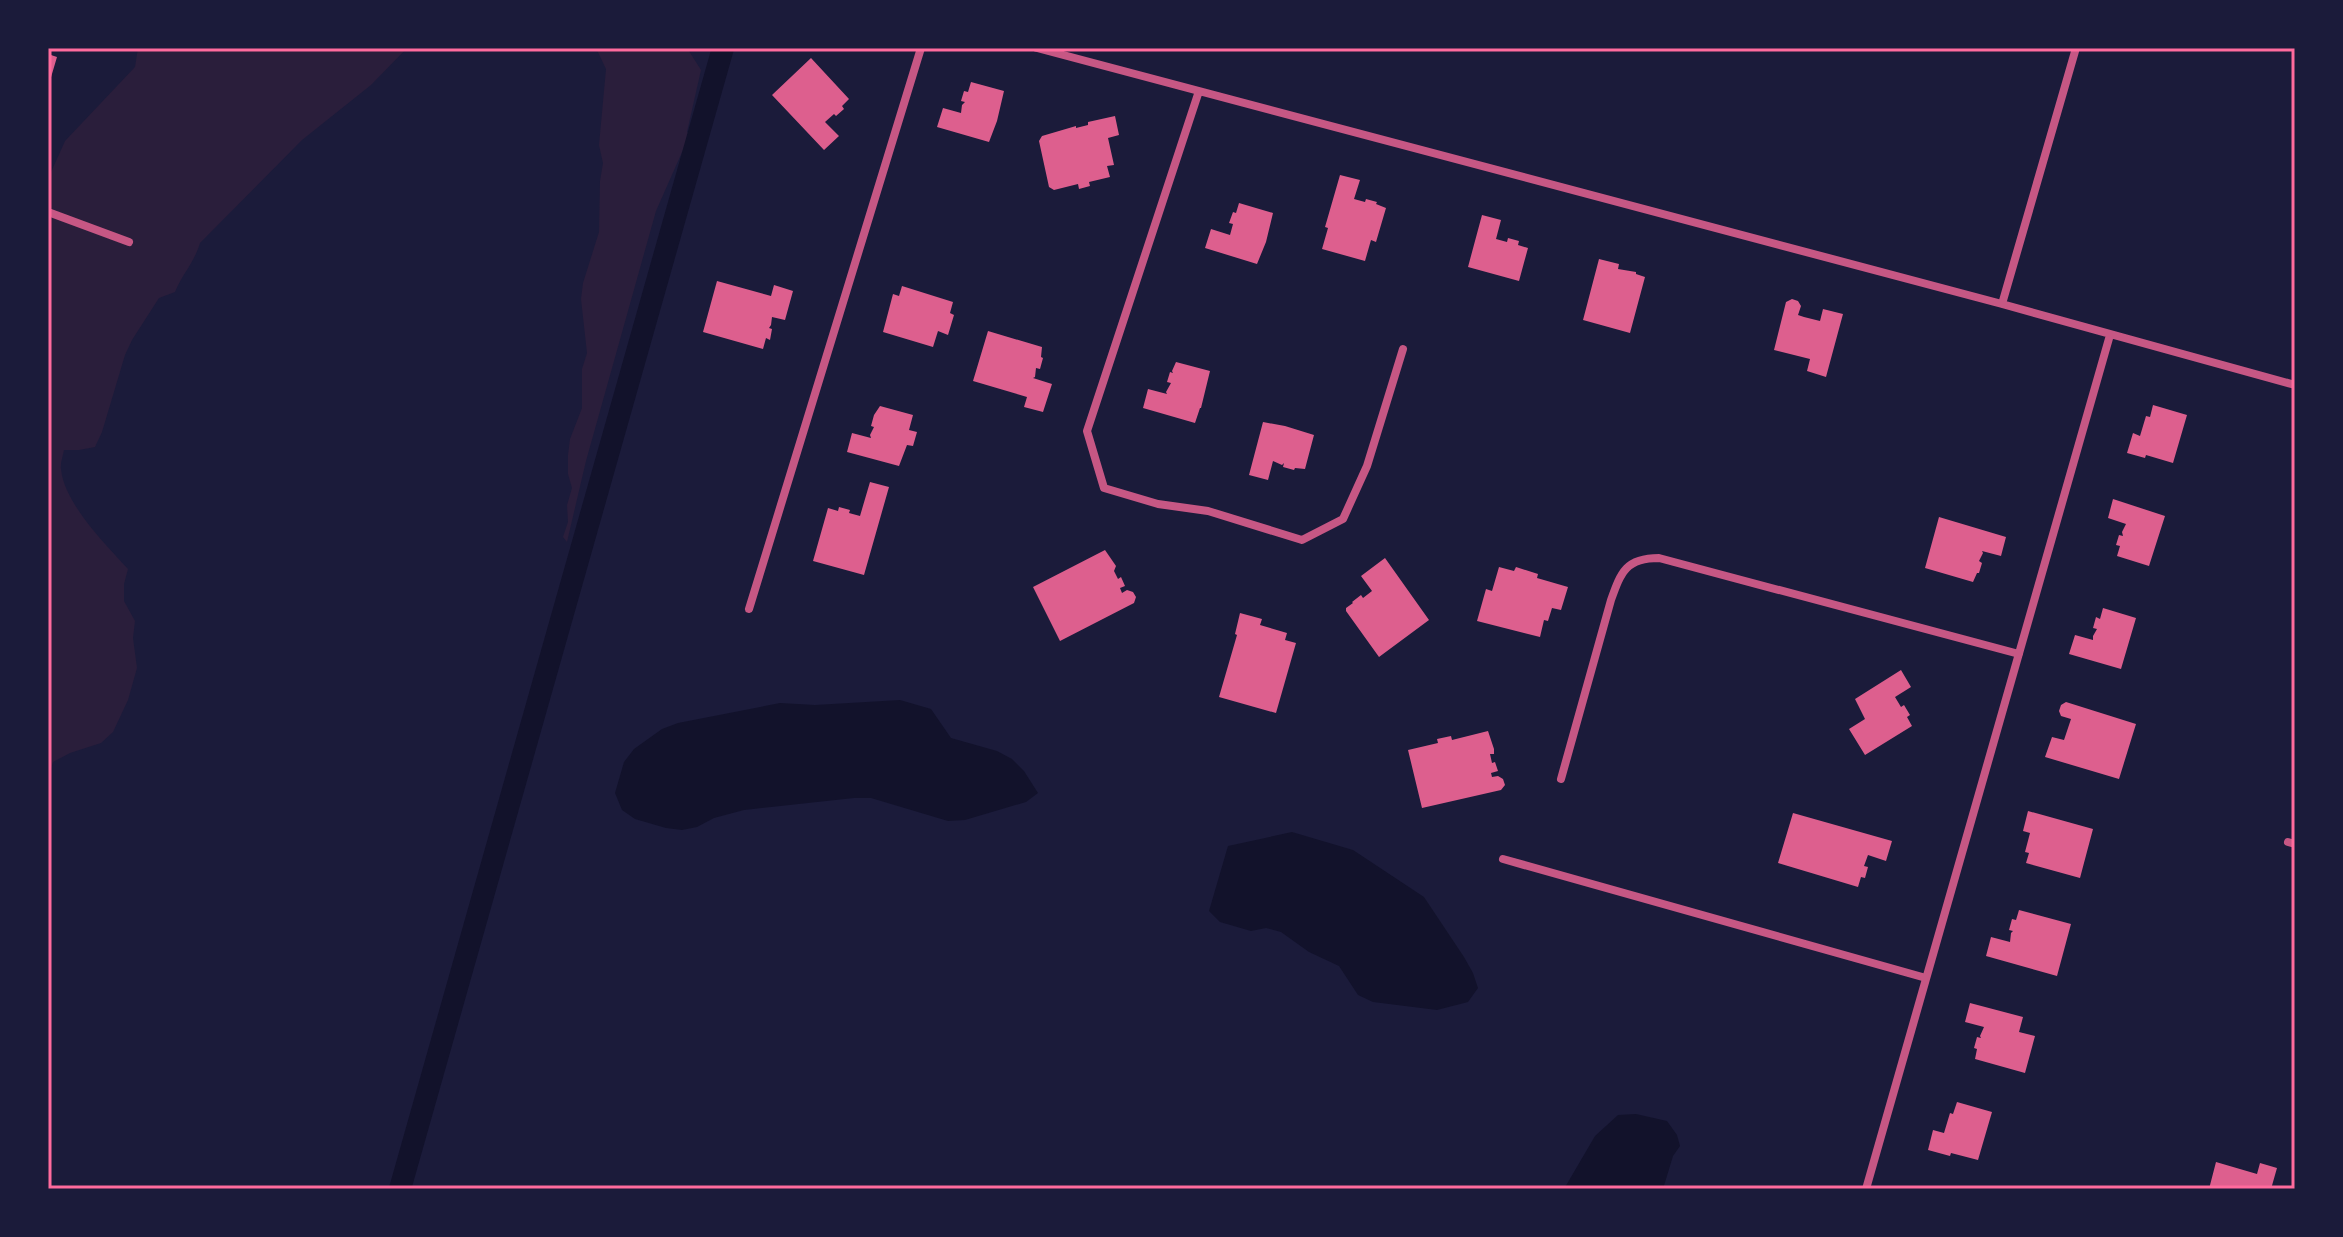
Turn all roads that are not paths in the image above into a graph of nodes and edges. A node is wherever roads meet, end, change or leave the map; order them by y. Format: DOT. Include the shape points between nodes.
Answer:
graph roads {
  1 [pos="921,48"];
  2 [pos="1037,48"];
  3 [pos="2076,48"];
  4 [pos="1199,91"];
  5 [pos="48,212"];
  6 [pos="129,242"];
  7 [pos="2002,304"];
  8 [pos="2110,335"];
  9 [pos="1403,349"];
  10 [pos="2295,385"];
  11 [pos="749,609"];
  12 [pos="2019,654"];
  13 [pos="1561,779"];
  14 [pos="1503,859"];
  15 [pos="1926,978"];
  16 [pos="1866,1189"];
  1 -- 11 [label="street"];
  2 -- 4 [label="street"];
  3 -- 7 [label="street"];
  4 -- 7 [label="street"];
  4 -- 9 [label="street" via="1087,431 1104,488 1208,511 1302,540 1343,519 1367,466"];
  5 -- 6 [label="street"];
  7 -- 8 [label="street"];
  8 -- 10 [label="street"];
  8 -- 12 [label="street"];
  12 -- 13 [label="street" via="1659,558 1642,558 1620,574"];
  12 -- 15 [label="street"];
  14 -- 15 [label="street"];
  15 -- 16 [label="street"];
}
